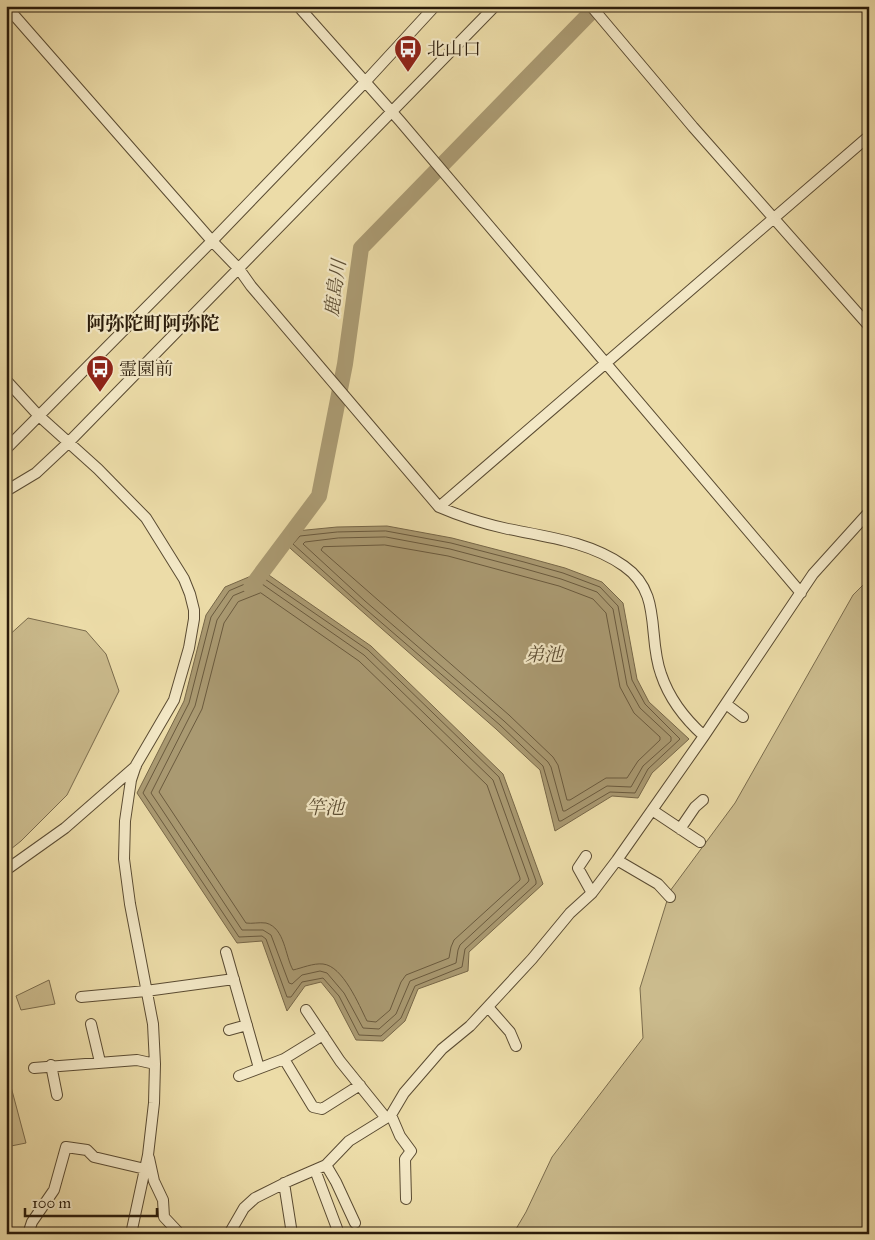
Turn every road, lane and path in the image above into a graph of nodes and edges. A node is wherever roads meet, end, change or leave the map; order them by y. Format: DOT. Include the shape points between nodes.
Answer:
graph roads {
  1 [pos="298,6"];
  2 [pos="435,6"];
  3 [pos="495,6"];
  4 [pos="591,6"];
  5 [pos="8,8"];
  6 [pos="366,81"];
  7 [pos="392,112"];
  8 [pos="869,136"];
  9 [pos="775,218"];
  10 [pos="212,241"];
  11 [pos="239,269"];
  12 [pos="869,326"];
  13 [pos="606,363"];
  14 [pos="6,380"];
  15 [pos="38,415"];
  16 [pos="68,443"];
  17 [pos="6,449"];
  18 [pos="6,492"];
  19 [pos="439,507"];
  20 [pos="869,512"];
  21 [pos="800,593"];
  22 [pos="726,704"];
  23 [pos="743,717"];
  24 [pos="704,736"];
  25 [pos="136,765"];
  26 [pos="703,800"];
  27 [pos="652,810"];
  28 [pos="680,829"];
  29 [pos="700,842"];
  30 [pos="586,856"];
  31 [pos="617,860"];
  32 [pos="6,870"];
  33 [pos="592,893"];
  34 [pos="670,897"];
  35 [pos="226,952"];
  36 [pos="234,979"];
  37 [pos="146,991"];
  38 [pos="81,997"];
  39 [pos="488,1007"];
  40 [pos="306,1010"];
  41 [pos="92,1023"];
  42 [pos="247,1025"];
  43 [pos="229,1030"];
  44 [pos="323,1035"];
  45 [pos="516,1046"];
  46 [pos="284,1059"];
  47 [pos="100,1062"];
  48 [pos="155,1064"];
  49 [pos="51,1066"];
  50 [pos="34,1068"];
  51 [pos="259,1068"];
  52 [pos="239,1076"];
  53 [pos="360,1085"];
  54 [pos="57,1095"];
  55 [pos="388,1117"];
  56 [pos="148,1154"];
  57 [pos="326,1165"];
  58 [pos="145,1169"];
  59 [pos="314,1170"];
  60 [pos="284,1183"];
  61 [pos="406,1199"];
  62 [pos="355,1223"];
  63 [pos="338,1231"];
  64 [pos="28,1234"];
  65 [pos="131,1234"];
  66 [pos="180,1234"];
  67 [pos="229,1234"];
  68 [pos="292,1234"];
  1 -- 6 [label="street"];
  2 -- 6 [label="street"];
  3 -- 7 [label="street"];
  4 -- 9 [label="street"];
  5 -- 10 [label="street"];
  6 -- 7 [label="street"];
  6 -- 10 [label="street"];
  7 -- 11 [label="street"];
  7 -- 13 [label="street"];
  8 -- 9 [label="street"];
  9 -- 12 [label="street"];
  9 -- 13 [label="street"];
  10 -- 11 [label="street"];
  10 -- 15 [label="street"];
  11 -- 16 [label="street"];
  11 -- 19 [label="street"];
  13 -- 19 [label="street"];
  13 -- 21 [label="street"];
  14 -- 15 [label="street"];
  15 -- 16 [label="street"];
  15 -- 17 [label="street"];
  16 -- 18 [label="street" via="36,473"];
  16 -- 25 [label="street" via="98,468 146,518 184,579 194,610 189,648 174,700"];
  19 -- 24 [label="street" via="506,529 566,540 607,556 625,567 642,584 648,597 660,673 671,698"];
  20 -- 21 [label="street"];
  21 -- 22 [label="street"];
  22 -- 23 [label="street"];
  22 -- 24 [label="street"];
  24 -- 27 [label="street"];
  25 -- 32 [label="street" via="64,828"];
  25 -- 37 [label="street" via="125,821 124,859"];
  26 -- 28 [label="street"];
  27 -- 28 [label="street"];
  27 -- 31 [label="street"];
  28 -- 29 [label="street"];
  30 -- 33 [label="street" via="578,868"];
  31 -- 33 [label="street"];
  31 -- 34 [label="street" via="658,884"];
  33 -- 39 [label="street" via="570,913"];
  35 -- 36 [label="street"];
  36 -- 37 [label="street"];
  36 -- 42 [label="street"];
  37 -- 38 [label="street"];
  37 -- 48 [label="street" via="154,1024"];
  39 -- 45 [label="street" via="510,1032"];
  39 -- 55 [label="street" via="442,1049"];
  40 -- 44 [label="street"];
  41 -- 47 [label="street"];
  42 -- 43 [label="street"];
  42 -- 51 [label="street"];
  44 -- 46 [label="street"];
  44 -- 53 [label="street"];
  46 -- 51 [label="street"];
  46 -- 53 [label="street" via="313,1107 322,1108"];
  47 -- 48 [label="street" via="136,1060"];
  47 -- 49 [label="street"];
  48 -- 56 [label="street"];
  49 -- 50 [label="street"];
  49 -- 54 [label="street"];
  51 -- 52 [label="street"];
  53 -- 55 [label="street"];
  55 -- 57 [label="street" via="349,1141"];
  55 -- 61 [label="street" via="412,1151 405,1159"];
  56 -- 58 [label="street"];
  56 -- 66 [label="street" via="154,1181 163,1200 164,1216"];
  57 -- 59 [label="street"];
  57 -- 62 [label="street"];
  58 -- 64 [label="street" via="94,1157 87,1150 66,1147 54,1190 32,1222"];
  58 -- 65 [label="street"];
  59 -- 60 [label="street"];
  59 -- 63 [label="street"];
  60 -- 67 [label="street" via="255,1198 244,1208"];
  60 -- 68 [label="street"];
}
